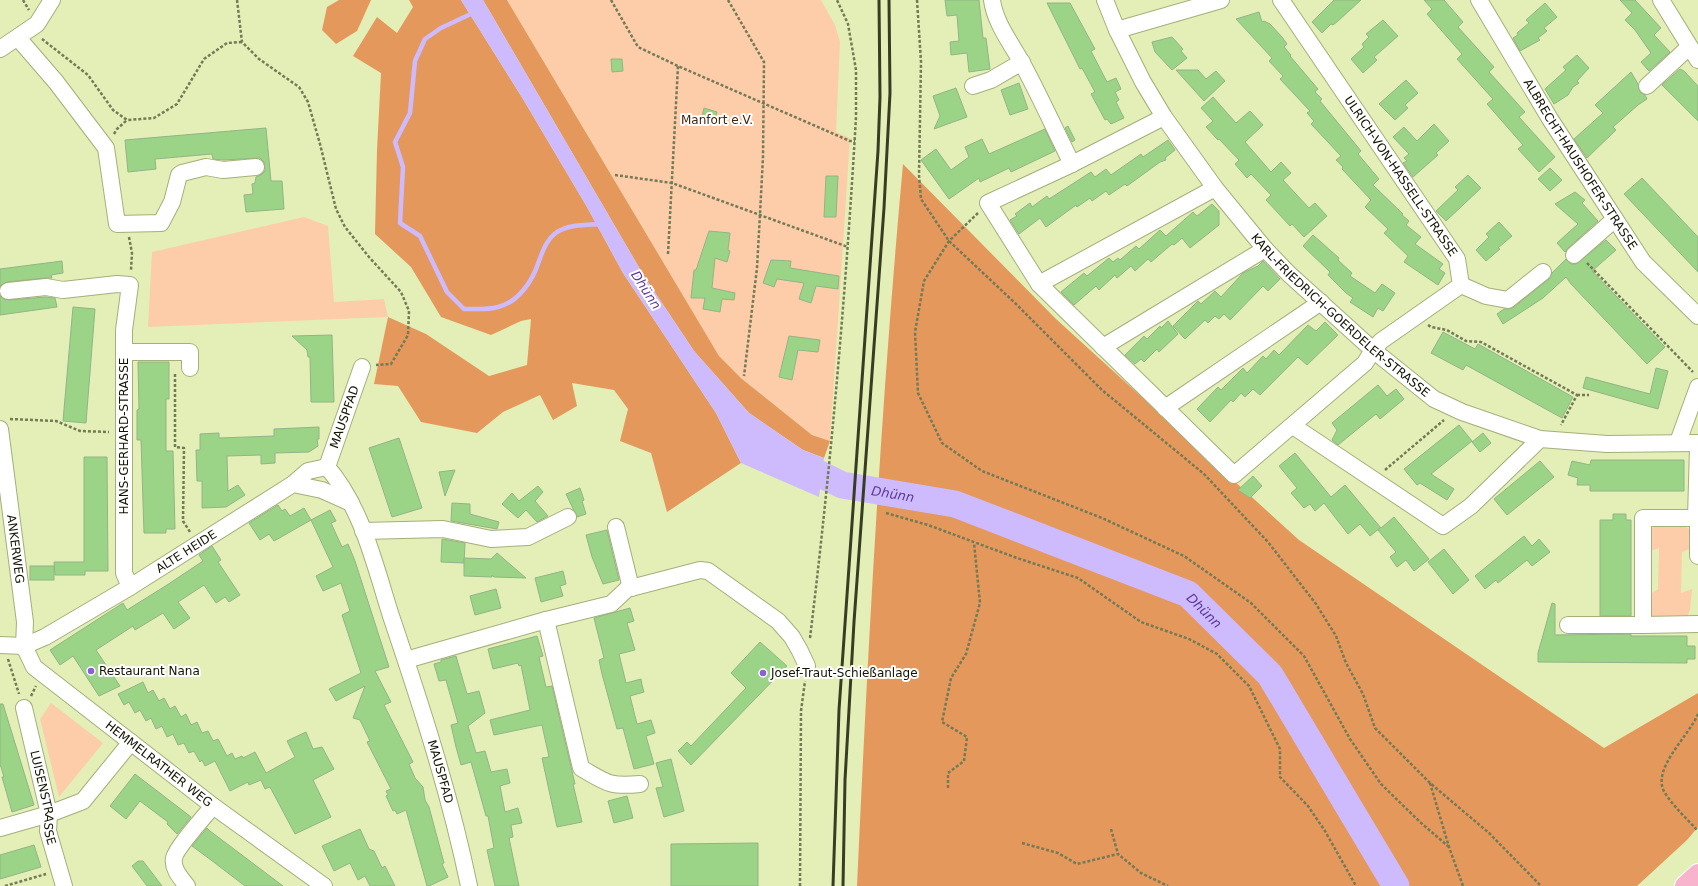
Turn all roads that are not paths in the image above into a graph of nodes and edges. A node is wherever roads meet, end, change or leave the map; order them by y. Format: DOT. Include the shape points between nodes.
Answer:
graph roads {
  1 [pos="52,0"];
  2 [pos="992,0"];
  3 [pos="1105,0"];
  4 [pos="1221,0"];
  5 [pos="1281,0"];
  6 [pos="1479,0"];
  7 [pos="1661,0"];
  8 [pos="1117,30"];
  9 [pos="25,34"];
  10 [pos="0,49"];
  11 [pos="1694,54"];
  12 [pos="1022,62"];
  13 [pos="973,86"];
  14 [pos="1647,86"];
  15 [pos="1164,117"];
  16 [pos="1072,164"];
  17 [pos="256,167"];
  18 [pos="1215,188"];
  19 [pos="1615,219"];
  20 [pos="1265,249"];
  21 [pos="1575,254"];
  22 [pos="1543,272"];
  23 [pos="1039,284"];
  24 [pos="1461,285"];
  25 [pos="8,291"];
  26 [pos="1320,302"];
  27 [pos="1698,316"];
  28 [pos="1103,348"];
  29 [pos="1373,350"];
  30 [pos="124,352"];
  31 [pos="362,367"];
  32 [pos="183,368"];
  33 [pos="1698,387"];
  34 [pos="1165,408"];
  35 [pos="4,424"];
  36 [pos="1292,426"];
  37 [pos="1546,439"];
  38 [pos="1678,442"];
  39 [pos="1698,443"];
  40 [pos="1698,447"];
  41 [pos="327,466"];
  42 [pos="293,484"];
  43 [pos="351,503"];
  44 [pos="568,517"];
  45 [pos="1696,518"];
  46 [pos="616,527"];
  47 [pos="363,531"];
  48 [pos="1698,556"];
  49 [pos="130,587"];
  50 [pos="629,588"];
  51 [pos="546,620"];
  52 [pos="1698,624"];
  53 [pos="1568,625"];
  54 [pos="1643,625"];
  55 [pos="2,645"];
  56 [pos="24,646"];
  57 [pos="406,660"];
  58 [pos="807,666"];
  59 [pos="24,708"];
  60 [pos="131,742"];
  61 [pos="640,784"];
  62 [pos="213,806"];
  63 [pos="49,814"];
  64 [pos="0,828"];
  65 [pos="1698,874"];
  66 [pos="64,886"];
  67 [pos="187,886"];
  68 [pos="324,886"];
  69 [pos="469,886"];
  70 [pos="1685,886"];
  1 -- 9 [label="street" via="37,24"];
  2 -- 12 [label="street" via="1003,30"];
  3 -- 8 [label="street, KARL-FRIEDRICH-GOERDELER-STRASSE"];
  4 -- 8 [label="street"];
  5 -- 24 [label="street, ULRICH-VON-HASSELL-STRASSE" via="1457,259"];
  6 -- 19 [label="street, ALBRECHT-HAUSHOFER-STRASSE" via="1550,119"];
  7 -- 11 [label="street"];
  8 -- 15 [label="street, KARL-FRIEDRICH-GOERDELER-STRASSE"];
  9 -- 10 [label="street"];
  9 -- 17 [label="street" via="56,82 106,148 117,224 161,223 172,202 179,174 182,172 206,167 224,170"];
  11 -- 14 [label="street"];
  12 -- 13 [label="street" via="991,80"];
  12 -- 16 [label="street"];
  15 -- 16 [label="street"];
  15 -- 18 [label="street, KARL-FRIEDRICH-GOERDELER-STRASSE"];
  16 -- 23 [label="street" via="988,203"];
  18 -- 20 [label="street, KARL-FRIEDRICH-GOERDELER-STRASSE"];
  18 -- 23 [label="street"];
  19 -- 21 [label="street"];
  19 -- 27 [label="street, ALBRECHT-HAUSHOFER-STRASSE" via="1643,262"];
  20 -- 26 [label="street, KARL-FRIEDRICH-GOERDELER-STRASSE"];
  20 -- 28 [label="street"];
  22 -- 24 [label="street" via="1508,300 1486,296"];
  23 -- 28 [label="street"];
  24 -- 29 [label="street" via="1381,341"];
  25 -- 30 [label="street, HANS-GERHARD-STRASSE" via="46,287 63,290 130,285"];
  26 -- 29 [label="street, KARL-FRIEDRICH-GOERDELER-STRASSE"];
  26 -- 34 [label="street"];
  28 -- 34 [label="street"];
  29 -- 36 [label="street" via="1365,363"];
  29 -- 37 [label="street, KARL-FRIEDRICH-GOERDELER-STRASSE" via="1434,399 1457,410"];
  30 -- 32 [label="street" via="190,352"];
  30 -- 49 [label="street, HANS-GERHARD-STRASSE" via="124,573"];
  31 -- 41 [label="street, MAUSPFAD"];
  33 -- 38 [label="street"];
  34 -- 36 [label="street" via="1234,475"];
  35 -- 56 [label="street, ANKERWEG" via="25,622"];
  36 -- 37 [label="street" via="1443,526 1471,506"];
  37 -- 38 [label="street, KARL-FRIEDRICH-GOERDELER-STRASSE" via="1607,444"];
  38 -- 39 [label="street, KARL-FRIEDRICH-GOERDELER-STRASSE"];
  40 -- 45 [label="street"];
  41 -- 42 [label="street" via="308,471"];
  41 -- 43 [label="street, MAUSPFAD" via="340,481"];
  42 -- 43 [label="street" via="322,490"];
  42 -- 49 [label="street, ALTE HEIDE"];
  43 -- 47 [label="street, MAUSPFAD"];
  44 -- 47 [label="street" via="528,537 492,539 443,529"];
  45 -- 48 [label="street"];
  45 -- 54 [label="street" via="1643,518"];
  46 -- 50 [label="street"];
  47 -- 57 [label="street, MAUSPFAD"];
  49 -- 56 [label="street, ALTE HEIDE" via="45,637"];
  50 -- 51 [label="street" via="611,604"];
  50 -- 58 [label="street" via="690,572 708,571 778,622 792,637"];
  51 -- 57 [label="street"];
  51 -- 61 [label="street" via="581,768 609,784"];
  52 -- 54 [label="street"];
  53 -- 54 [label="street"];
  55 -- 56 [label="street"];
  56 -- 60 [label="street, HEMMELRATHER WEG" via="34,667"];
  57 -- 69 [label="street, MAUSPFAD" via="459,833"];
  59 -- 63 [label="street, LUISENSTRASSE"];
  60 -- 62 [label="street, HEMMELRATHER WEG"];
  60 -- 63 [label="street" via="83,801"];
  62 -- 67 [label="street" via="174,858 175,868"];
  62 -- 68 [label="street, HEMMELRATHER WEG"];
  63 -- 64 [label="street"];
  63 -- 66 [label="street, LUISENSTRASSE" via="48,831"];
  65 -- 70 [label="main road"];
}
